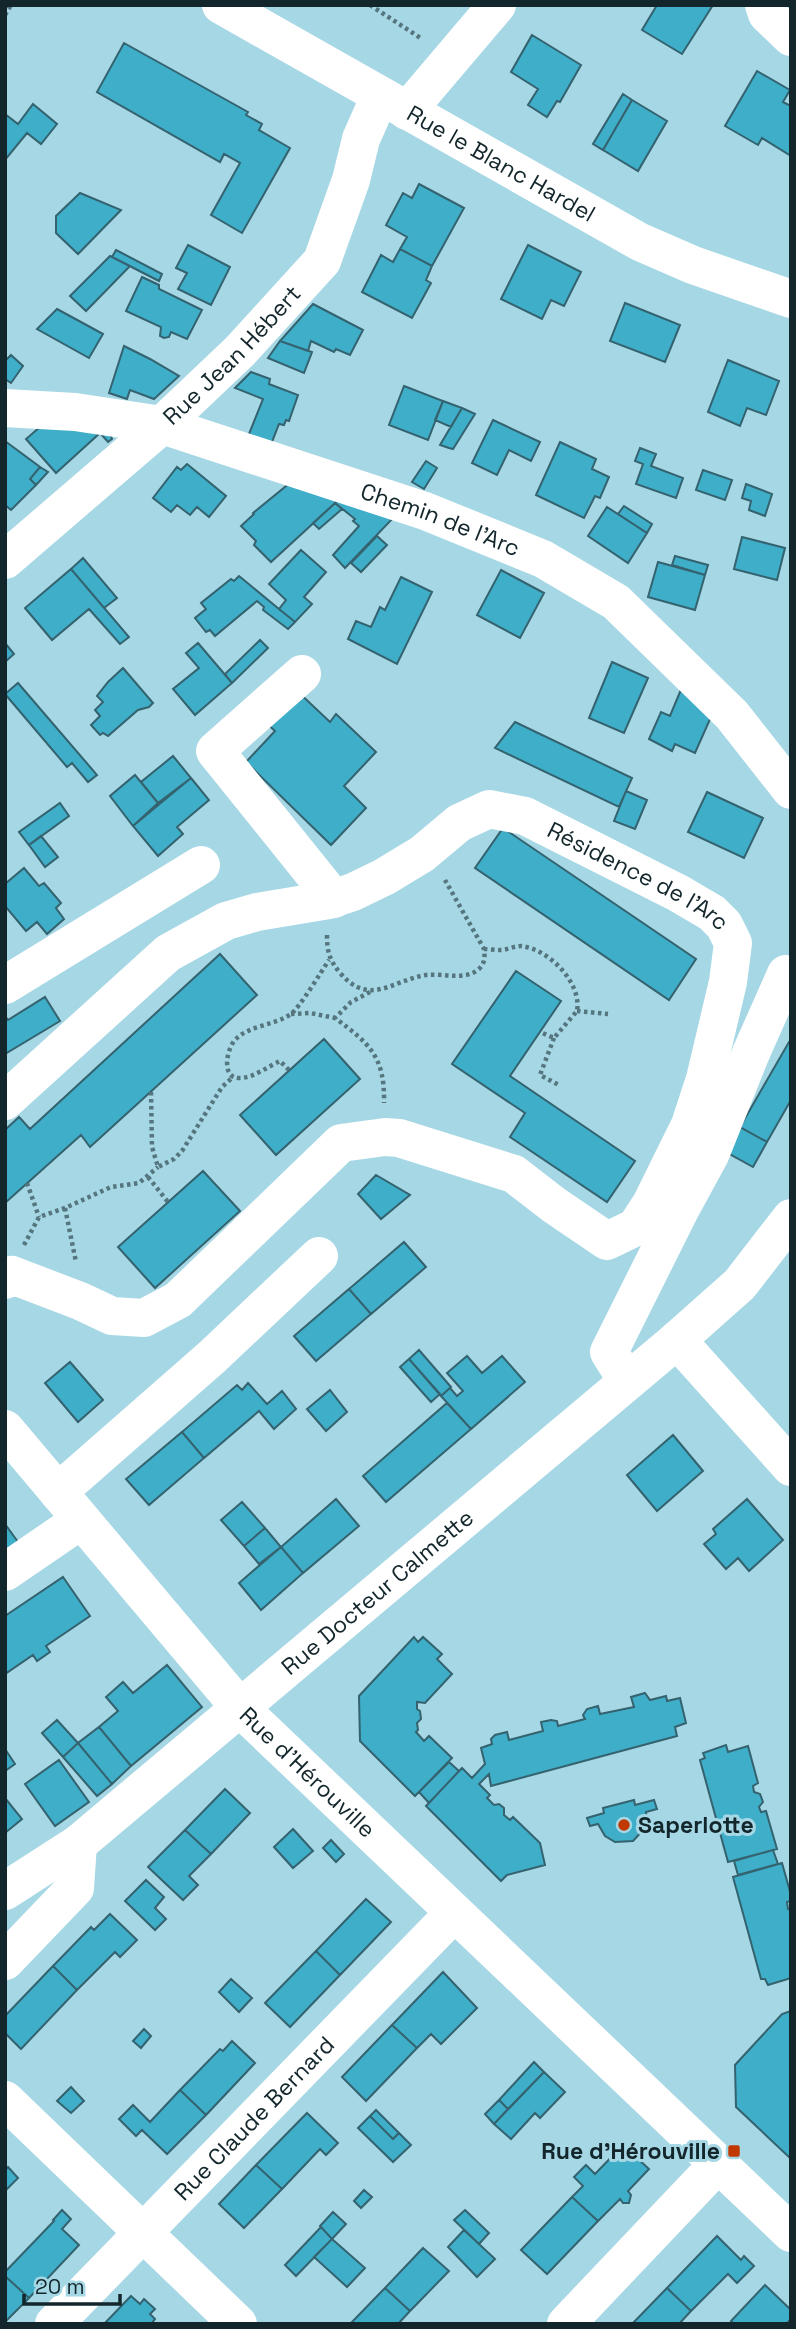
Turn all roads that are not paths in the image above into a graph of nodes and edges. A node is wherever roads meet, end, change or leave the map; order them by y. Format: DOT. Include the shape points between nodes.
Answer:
graph roads {
  1 [pos="221,5"];
  2 [pos="497,5"];
  3 [pos="764,5"];
  4 [pos="791,37"];
  5 [pos="393,103"];
  6 [pos="791,299"];
  7 [pos="5,408"];
  8 [pos="162,425"];
  9 [pos="5,560"];
  10 [pos="302,674"];
  11 [pos="791,790"];
  12 [pos="201,865"];
  13 [pos="331,899"];
  14 [pos="786,974"];
  15 [pos="5,985"];
  16 [pos="5,1101"];
  17 [pos="791,1218"];
  18 [pos="319,1256"];
  19 [pos="791,1259"];
  20 [pos="10,1271"];
  21 [pos="740,1284"];
  22 [pos="677,1340"];
  23 [pos="627,1381"];
  24 [pos="5,1429"];
  25 [pos="791,1467"];
  26 [pos="70,1506"];
  27 [pos="5,1572"];
  28 [pos="240,1709"];
  29 [pos="78,1844"];
  30 [pos="5,1891"];
  31 [pos="454,1913"];
  32 [pos="5,1961"];
  33 [pos="5,2100"];
  34 [pos="718,2164"];
  35 [pos="143,2232"];
  36 [pos="791,2233"];
  37 [pos="54,2324"];
  38 [pos="238,2324"];
  39 [pos="565,2324"];
  1 -- 5 [label="street, Rue le Blanc Hardel"];
  2 -- 5 [label="street, Rue Jean Hébert"];
  3 -- 4 [label="street" via="767,14"];
  5 -- 6 [label="street, Rue le Blanc Hardel" via="640,242"];
  5 -- 8 [label="street, Rue Jean Hébert" via="361,139 323,261 240,351"];
  7 -- 8 [label="street, Chemin de l'Arc" via="75,412"];
  8 -- 9 [label="street, Rue Jean Hébert"];
  8 -- 11 [label="street, Chemin de l'Arc" via="425,511 543,559 616,602 732,715"];
  10 -- 13 [label="street" via="215,751"];
  12 -- 15 [label="street"];
  13 -- 16 [label="street, Résidence de l'Arc" via="226,922 168,953"];
  13 -- 20 [label="street, Résidence de l'Arc" via="384,877 459,823 489,808 526,816 678,893 724,925 733,943 705,1079 690,1125 636,1227 607,1241 514,1174 385,1137 341,1143 178,1300 144,1318 113,1315"];
  14 -- 23 [label="street" via="710,1155 609,1352"];
  17 -- 21 [label="street, Rue Docteur Calmette"];
  18 -- 26 [label="street" via="212,1357"];
  19 -- 21 [label="street, Rue Docteur Calmette"];
  21 -- 22 [label="street, Rue Docteur Calmette"];
  22 -- 23 [label="street, Rue Docteur Calmette"];
  22 -- 25 [label="street"];
  23 -- 28 [label="street, Rue Docteur Calmette"];
  24 -- 26 [label="street, Rue d'Hérouville"];
  26 -- 27 [label="street"];
  26 -- 28 [label="street, Rue d'Hérouville"];
  28 -- 29 [label="street, Rue Docteur Calmette"];
  28 -- 31 [label="street, Rue d'Hérouville"];
  29 -- 30 [label="street, Rue Docteur Calmette"];
  29 -- 32 [label="street" via="75,1888"];
  31 -- 34 [label="street, Rue d'Hérouville"];
  31 -- 35 [label="street, Rue Claude Bernard"];
  33 -- 35 [label="street"];
  34 -- 36 [label="street, Rue d'Hérouville"];
  34 -- 39 [label="street"];
  35 -- 37 [label="street, Rue Claude Bernard"];
  35 -- 38 [label="street"];
}
